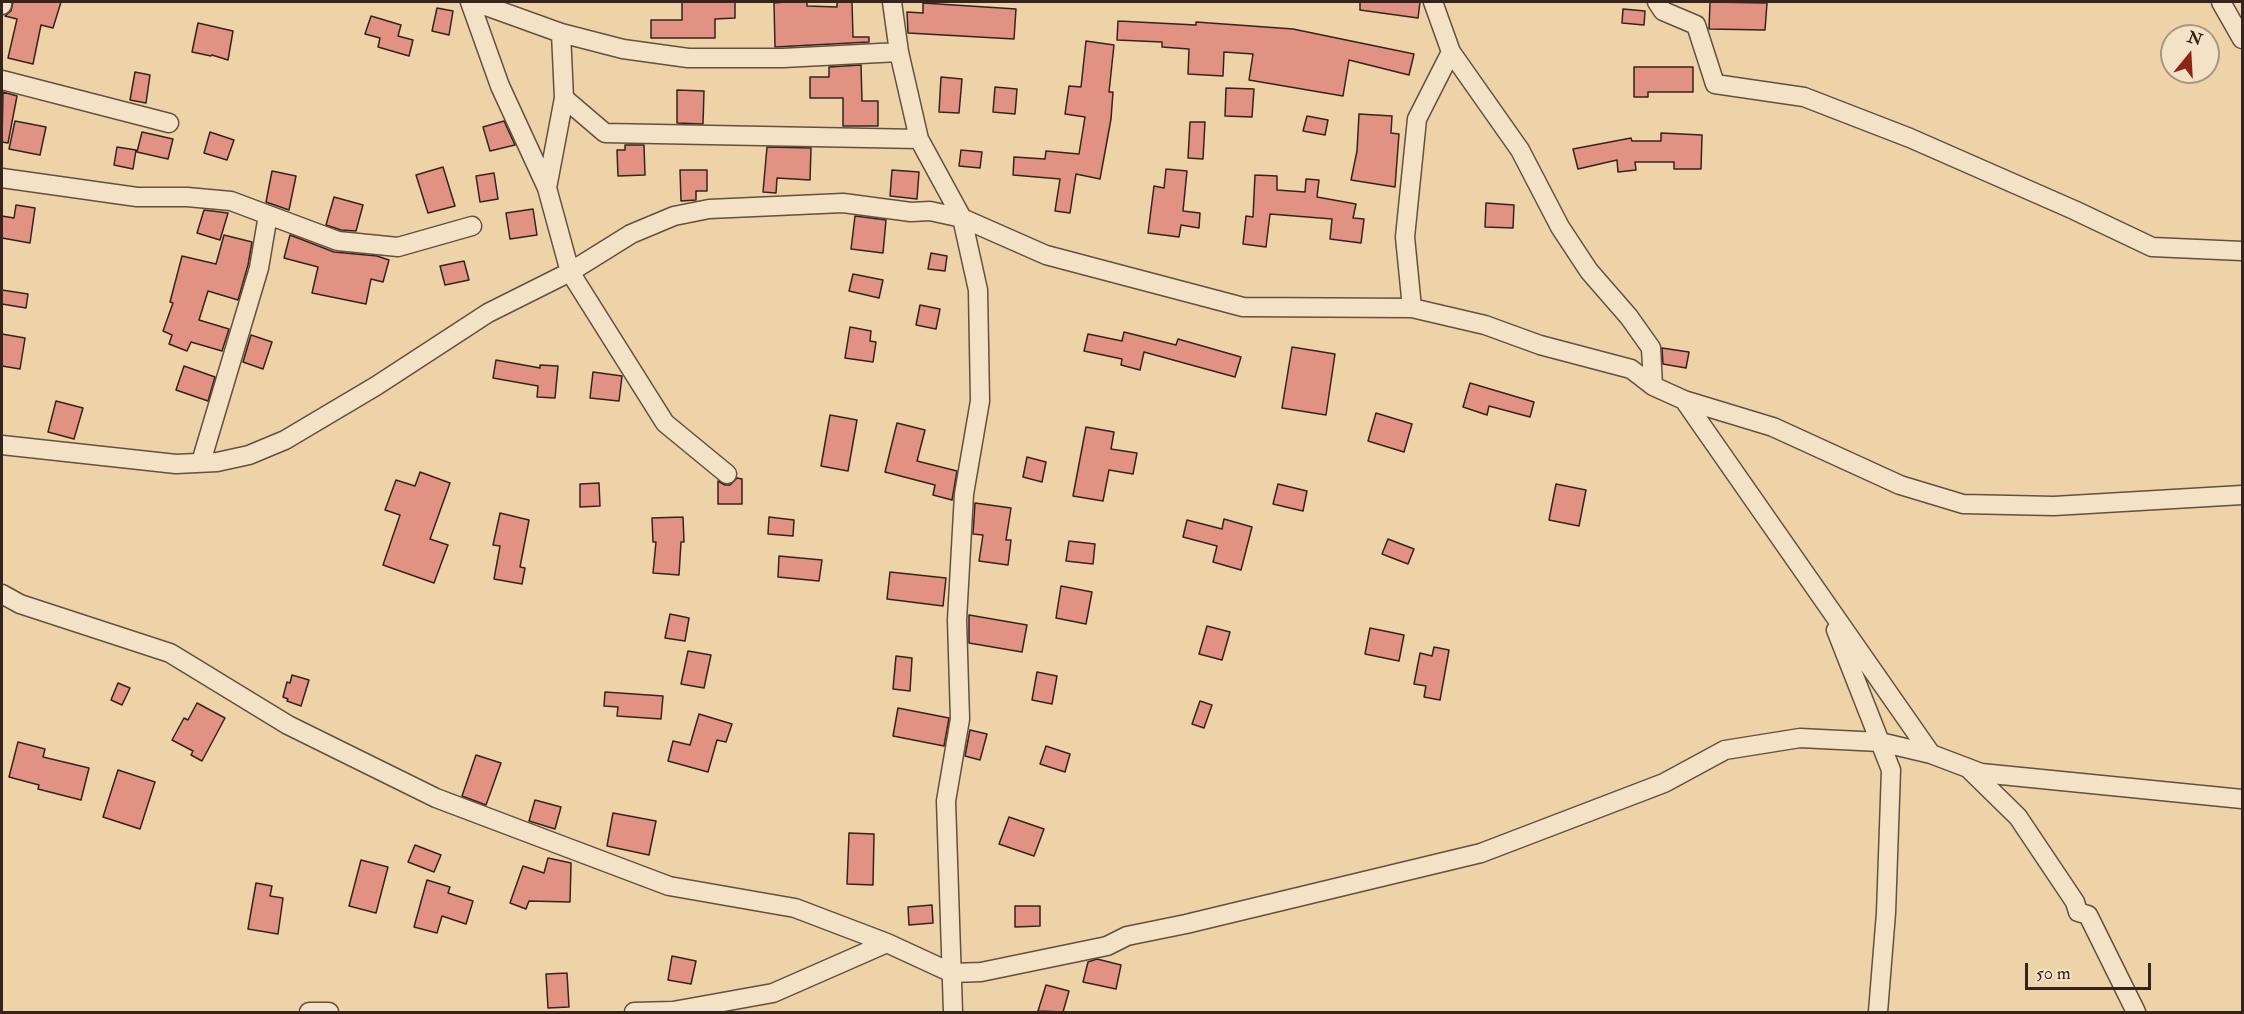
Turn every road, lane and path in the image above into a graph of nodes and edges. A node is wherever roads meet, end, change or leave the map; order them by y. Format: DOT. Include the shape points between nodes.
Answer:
graph roads {
  1 [pos="470,2"];
  2 [pos="475,2"];
  3 [pos="892,2"];
  4 [pos="1433,2"];
  5 [pos="1658,2"];
  6 [pos="2221,2"];
  7 [pos="561,33"];
  8 [pos="2242,39"];
  9 [pos="899,52"];
  10 [pos="1451,52"];
  11 [pos="2,81"];
  12 [pos="564,98"];
  13 [pos="169,123"];
  14 [pos="920,140"];
  15 [pos="2,178"];
  16 [pos="547,188"];
  17 [pos="268,215"];
  18 [pos="962,218"];
  19 [pos="472,226"];
  20 [pos="2242,251"];
  21 [pos="570,272"];
  22 [pos="1412,308"];
  23 [pos="1653,386"];
  24 [pos="1684,400"];
  25 [pos="2,445"];
  26 [pos="201,462"];
  27 [pos="727,474"];
  28 [pos="2242,495"];
  29 [pos="2,594"];
  30 [pos="1826,603"];
  31 [pos="1880,742"];
  32 [pos="1931,754"];
  33 [pos="1969,769"];
  34 [pos="2242,799"];
  35 [pos="887,943"];
  36 [pos="952,973"];
  37 [pos="309,1012"];
  38 [pos="329,1012"];
  39 [pos="634,1012"];
  40 [pos="954,1012"];
  41 [pos="1878,1012"];
  42 [pos="2136,1012"];
  1 -- 16 [label="street" via="500,86"];
  2 -- 7 [label="street"];
  3 -- 9 [label="street"];
  4 -- 10 [label="street"];
  5 -- 20 [label="street" via="1663,11 1696,25 1715,84 1804,97 1910,138 2152,247"];
  6 -- 8 [label="street"];
  7 -- 9 [label="street" via="623,49 688,58"];
  7 -- 12 [label="street"];
  9 -- 14 [label="street"];
  10 -- 22 [label="street" via="1417,119 1405,237"];
  10 -- 23 [label="street" via="1520,150 1560,227 1589,271 1651,348"];
  11 -- 13 [label="street"];
  12 -- 14 [label="street" via="605,133"];
  12 -- 16 [label="street"];
  14 -- 18 [label="street"];
  15 -- 17 [label="street" via="137,197 231,201"];
  16 -- 21 [label="street"];
  17 -- 19 [label="street" via="338,241 398,247"];
  17 -- 26 [label="street" via="259,268"];
  18 -- 21 [label="street" via="843,203 709,208 674,216 631,234"];
  18 -- 22 [label="street" via="1046,255 1243,307"];
  18 -- 36 [label="street" via="978,290 980,401 964,494 957,620 960,719 946,801"];
  21 -- 26 [label="street" via="488,313 285,440 249,455"];
  21 -- 27 [label="street" via="665,423"];
  22 -- 23 [label="street" via="1485,325 1540,345 1631,369"];
  23 -- 24 [label="street"];
  24 -- 28 [label="street" via="1773,427 1900,485 1963,504 2054,506"];
  24 -- 30 [label="street"];
  25 -- 26 [label="street" via="136,461"];
  29 -- 35 [label="street" via="20,604 170,653 288,725 436,798 669,886 795,908"];
  30 -- 31 [label="street"];
  30 -- 32 [label="street"];
  31 -- 32 [label="street"];
  31 -- 36 [label="street" via="1800,738 1725,750 1659,785 1481,853 1127,936 1107,946 981,972"];
  31 -- 41 [label="street" via="1891,770"];
  32 -- 33 [label="street"];
  33 -- 34 [label="street"];
  33 -- 42 [label="street" via="2018,817 2078,912 2088,915"];
  35 -- 36 [label="street"];
  35 -- 39 [label="street" via="773,993 673,1011"];
  36 -- 40 [label="street"];
  37 -- 38 [label="street"];
}
